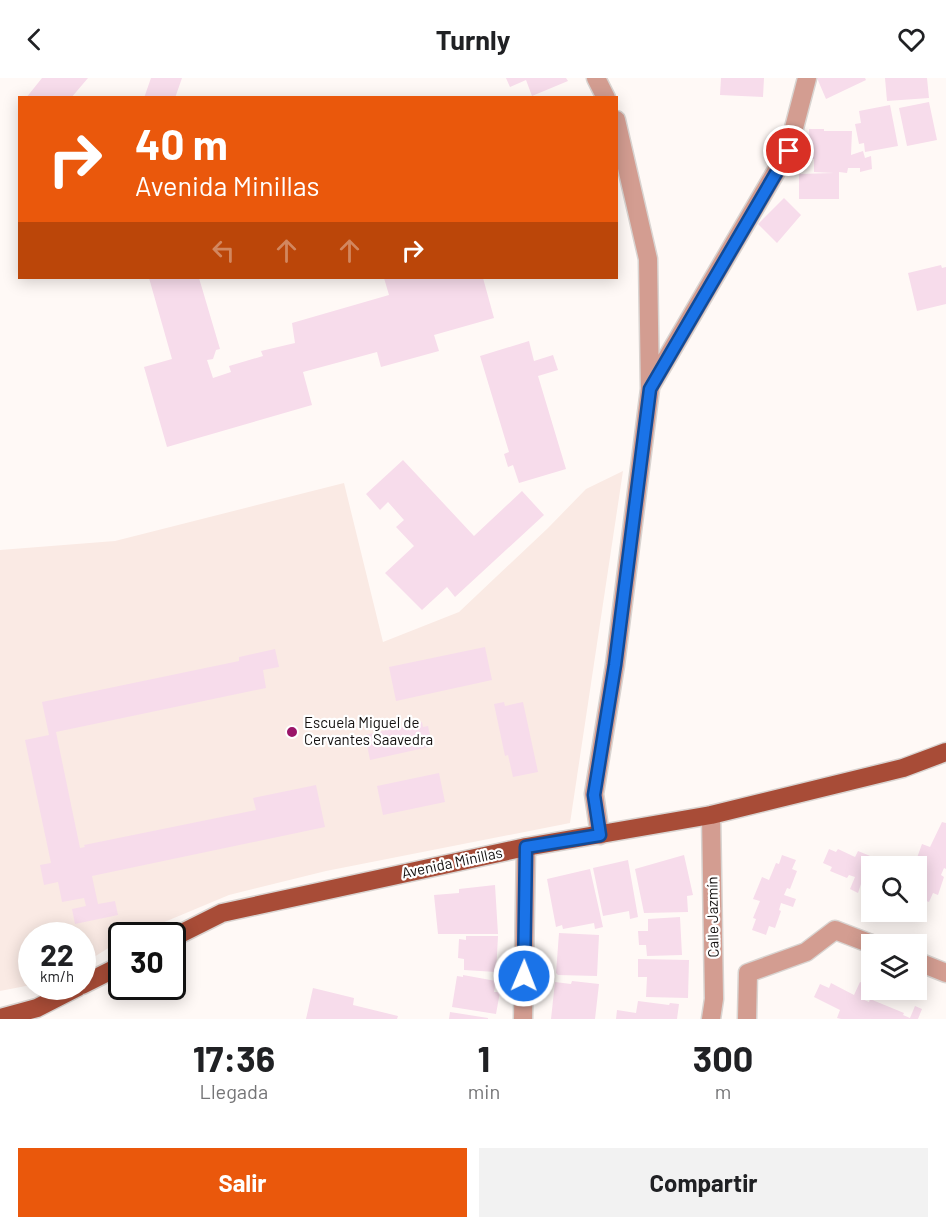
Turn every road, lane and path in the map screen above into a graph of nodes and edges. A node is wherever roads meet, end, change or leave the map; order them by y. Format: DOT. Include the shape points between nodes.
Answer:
graph roads {
  1 [pos="596,78"];
  2 [pos="807,78"];
  3 [pos="605,96"];
  4 [pos="618,129"];
  5 [pos="650,389"];
  6 [pos="946,752"];
  7 [pos="711,815"];
  8 [pos="600,835"];
  9 [pos="526,847"];
  10 [pos="186,931"];
  11 [pos="861,940"];
  12 [pos="927,966"];
  13 [pos="946,973"];
  14 [pos="53,1000"];
  15 [pos="0,1018"];
  16 [pos="523,1019"];
  17 [pos="711,1019"];
  18 [pos="747,1019"];
  1 -- 3 [label="street"];
  2 -- 5 [label="street" via="789,151"];
  4 -- 5 [label="street" via="648,259"];
  5 -- 8 [label="street" via="615,665 594,795"];
  6 -- 7 [label="main road, Avenida Minillas" via="903,768"];
  7 -- 8 [label="main road, Avenida Minillas"];
  7 -- 17 [label="street, Calle Jazmín"];
  8 -- 9 [label="main road, Avenida Minillas"];
  9 -- 10 [label="main road, Avenida Minillas" via="222,913"];
  9 -- 16 [label="street"];
  11 -- 18 [label="street" via="835,930 806,952 748,973"];
  12 -- 13 [label="street"];
  14 -- 15 [label="main road"];
}
